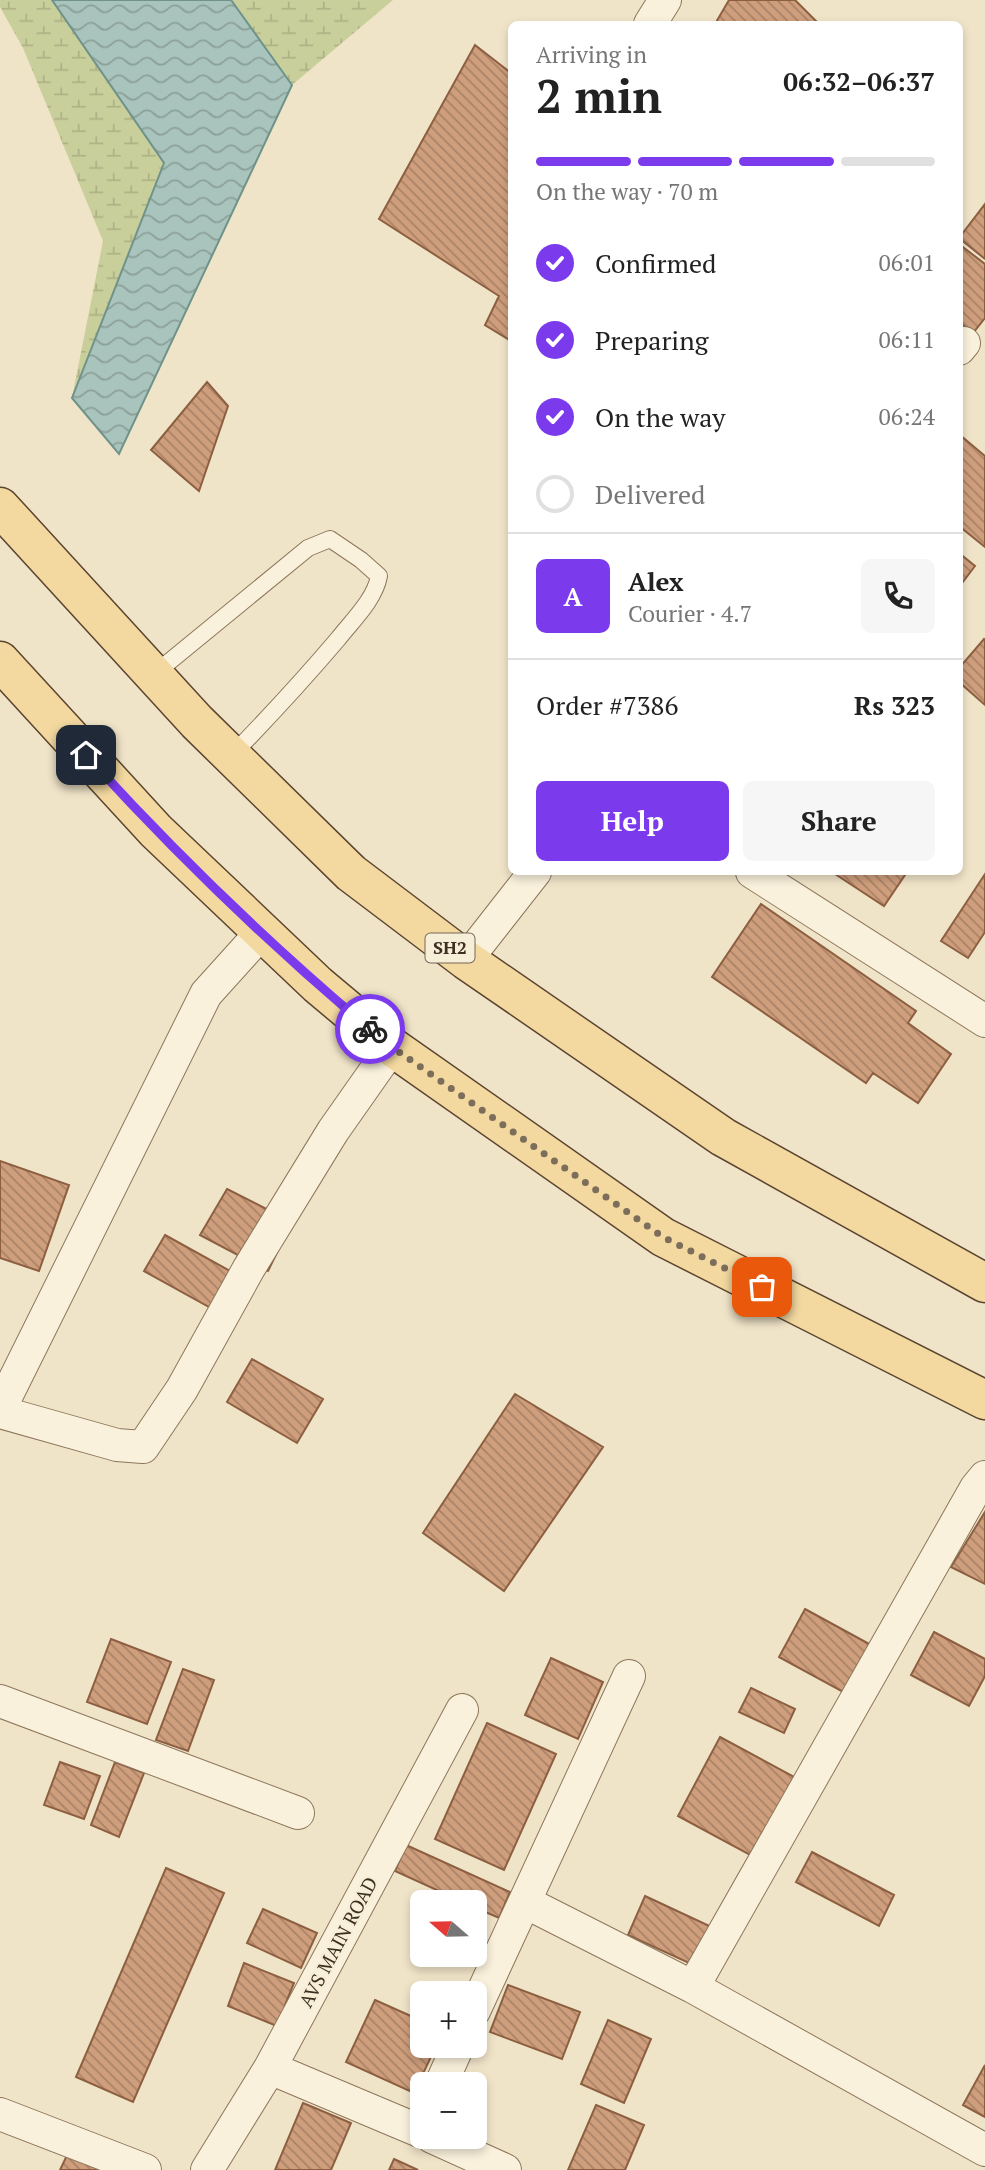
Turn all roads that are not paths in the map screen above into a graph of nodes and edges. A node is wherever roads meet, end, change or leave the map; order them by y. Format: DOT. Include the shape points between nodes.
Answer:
graph roads {
  1 [pos="665,0"];
  2 [pos="652,21"];
  3 [pos="0,507"];
  4 [pos="0,661"];
  5 [pos="153,675"];
  6 [pos="231,756"];
  7 [pos="533,875"];
  8 [pos="757,875"];
  9 [pos="261,933"];
  10 [pos="466,960"];
  11 [pos="985,1021"];
  12 [pos="392,1047"];
  13 [pos="985,1283"];
  14 [pos="985,1400"];
  15 [pos="0,1410"];
  16 [pos="985,1477"];
  17 [pos="629,1676"];
  18 [pos="0,1701"];
  19 [pos="462,1710"];
  20 [pos="298,1813"];
  21 [pos="525,1902"];
  22 [pos="487,1983"];
  23 [pos="693,1987"];
  24 [pos="270,2068"];
  25 [pos="0,2114"];
  26 [pos="410,2127"];
  27 [pos="459,2149"];
  28 [pos="985,2150"];
  29 [pos="145,2170"];
  30 [pos="207,2170"];
  31 [pos="505,2170"];
  1 -- 2 [label="street"];
  3 -- 5 [label="main road, SH2"];
  4 -- 9 [label="main road" via="156,831"];
  5 -- 6 [label="main road, SH2"];
  5 -- 6 [label="lane" via="308,548 330,539 379,576 377,589 345,630"];
  6 -- 10 [label="main road, SH2" via="351,873"];
  7 -- 10 [label="street"];
  8 -- 11 [label="street"];
  9 -- 12 [label="main road"];
  9 -- 15 [label="street" via="206,993"];
  10 -- 13 [label="main road, SH2" via="723,1138"];
  12 -- 14 [label="main road" via="663,1237"];
  12 -- 15 [label="street" via="333,1131 182,1389 143,1447 117,1445"];
  16 -- 23 [label="street"];
  17 -- 21 [label="street"];
  18 -- 20 [label="street"];
  19 -- 24 [label="street, AVS MAIN ROAD"];
  21 -- 22 [label="street"];
  21 -- 23 [label="street"];
  23 -- 28 [label="street"];
  24 -- 26 [label="street"];
  24 -- 30 [label="street, AVS MAIN ROAD"];
  25 -- 29 [label="street"];
  27 -- 31 [label="street"];
}
